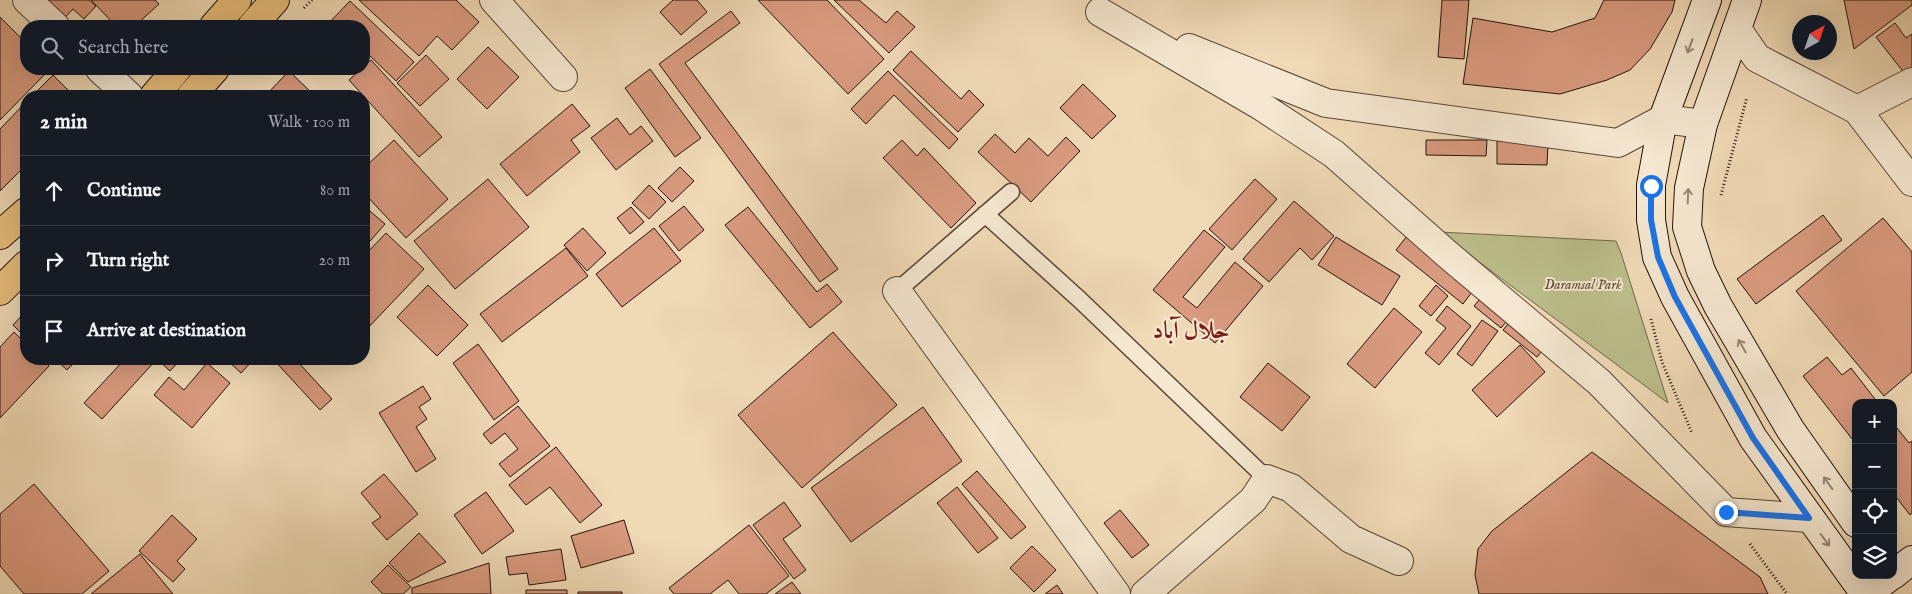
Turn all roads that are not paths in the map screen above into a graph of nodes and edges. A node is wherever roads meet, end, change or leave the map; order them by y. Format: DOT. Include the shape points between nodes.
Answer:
graph roads {
  1 [pos="27,0"];
  2 [pos="236,0"];
  3 [pos="275,0"];
  4 [pos="494,0"];
  5 [pos="1707,0"];
  6 [pos="1747,0"];
  7 [pos="1100,4"];
  8 [pos="49,20"];
  9 [pos="219,20"];
  10 [pos="257,20"];
  11 [pos="1737,29"];
  12 [pos="106,75"];
  13 [pos="172,75"];
  14 [pos="210,75"];
  15 [pos="562,77"];
  16 [pos="1912,82"];
  17 [pos="123,90"];
  18 [pos="159,90"];
  19 [pos="196,90"];
  20 [pos="1857,110"];
  21 [pos="1663,119"];
  22 [pos="1703,124"];
  23 [pos="1912,182"];
  24 [pos="1011,192"];
  25 [pos="985,214"];
  26 [pos="20,217"];
  27 [pos="0,235"];
  28 [pos="20,271"];
  29 [pos="0,291"];
  30 [pos="897,291"];
  31 [pos="1268,479"];
  32 [pos="1809,518"];
  33 [pos="1852,518"];
  34 [pos="1400,562"];
  35 [pos="1900,573"];
  36 [pos="1116,594"];
  37 [pos="1145,594"];
  38 [pos="1866,594"];
  1 -- 8 [label="street"];
  2 -- 9 [label="highway"];
  3 -- 10 [label="highway"];
  4 -- 15 [label="street"];
  5 -- 21 [label="street, one-way"];
  6 -- 11 [label="street"];
  7 -- 21 [label="street" via="1326,103 1618,143"];
  7 -- 32 [label="street" via="1334,154 1600,382 1726,512"];
  11 -- 20 [label="street" via="1758,58"];
  11 -- 22 [label="street"];
  12 -- 17 [label="street"];
  13 -- 18 [label="highway"];
  14 -- 19 [label="highway"];
  16 -- 20 [label="street"];
  20 -- 23 [label="street"];
  21 -- 22 [label="street"];
  21 -- 32 [label="street" via="1651,186 1651,220 1658,257 1675,297 1753,438"];
  33 -- 22 [label="street, one-way" via="1790,428 1701,271 1687,227 1688,188"];
  24 -- 25 [label="lane"];
  25 -- 30 [label="lane"];
  25 -- 31 [label="lane"];
  26 -- 27 [label="highway"];
  28 -- 29 [label="highway"];
  30 -- 36 [label="street"];
  31 -- 34 [label="street" via="1291,488 1350,539"];
  31 -- 37 [label="street" via="1253,500"];
  32 -- 38 [label="street, one-way"];
  35 -- 38 [label="street"];
}
